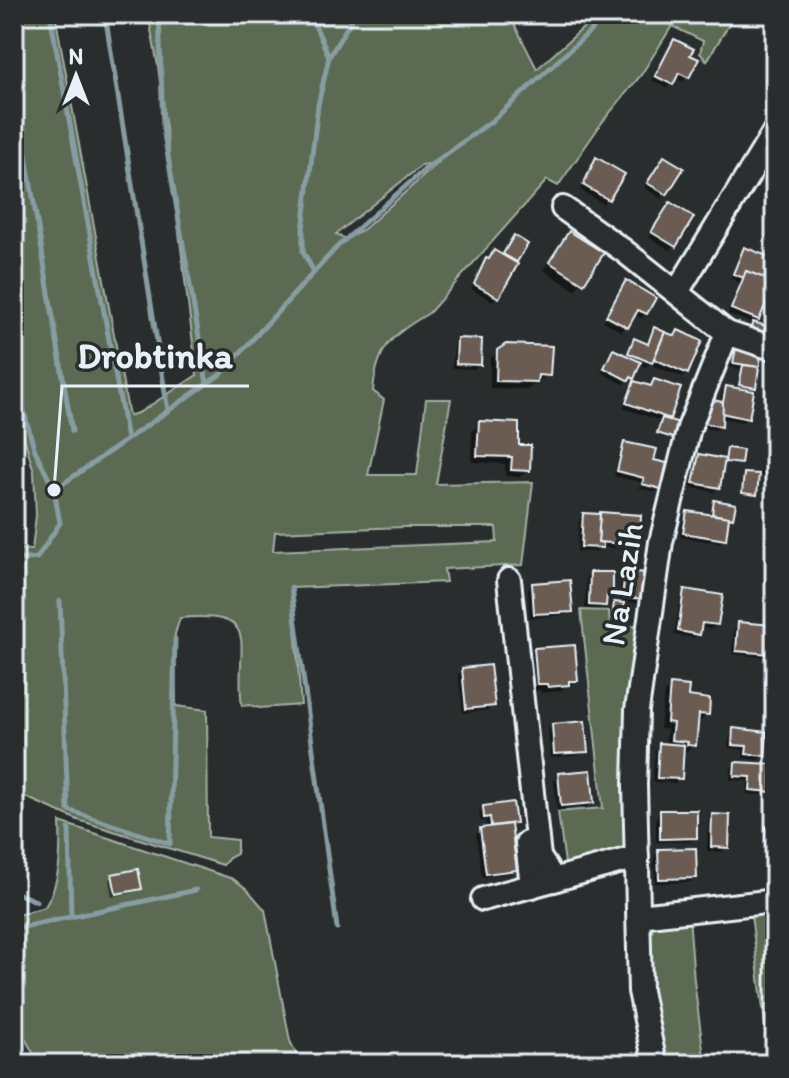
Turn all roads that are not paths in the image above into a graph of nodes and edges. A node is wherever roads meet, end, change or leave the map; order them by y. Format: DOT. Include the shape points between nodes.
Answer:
graph roads {
  1 [pos="775,131"];
  2 [pos="563,208"];
  3 [pos="677,292"];
  4 [pos="727,333"];
  5 [pos="775,349"];
  6 [pos="509,580"];
  7 [pos="504,663"];
  8 [pos="637,857"];
  9 [pos="554,880"];
  10 [pos="532,886"];
  11 [pos="483,899"];
  12 [pos="775,901"];
  13 [pos="639,916"];
  14 [pos="655,1064"];
  1 -- 3 [label="street"];
  2 -- 3 [label="street"];
  3 -- 4 [label="street"];
  4 -- 5 [label="street"];
  4 -- 8 [label="street, Na Lazih" via="689,428 661,542 637,710"];
  6 -- 9 [label="street" via="539,857"];
  7 -- 10 [label="street"];
  8 -- 9 [label="street"];
  8 -- 13 [label="street, Na Lazih"];
  9 -- 10 [label="street"];
  10 -- 11 [label="street"];
  12 -- 13 [label="street"];
  13 -- 14 [label="street, Na Lazih" via="640,991"];
}
